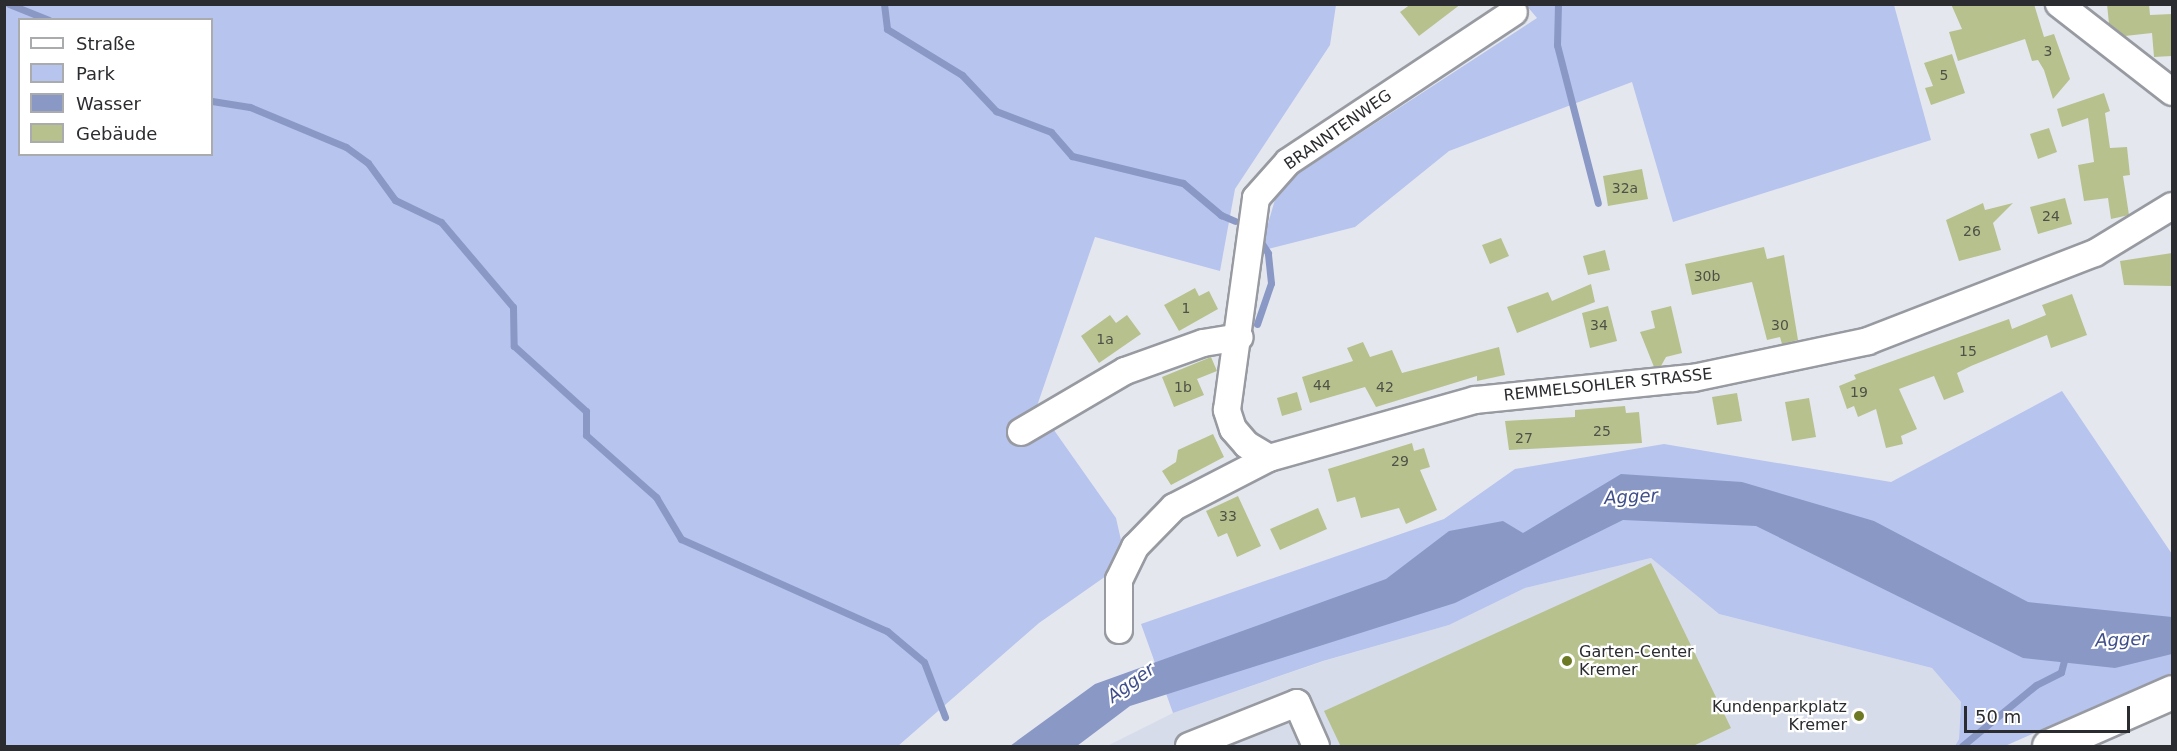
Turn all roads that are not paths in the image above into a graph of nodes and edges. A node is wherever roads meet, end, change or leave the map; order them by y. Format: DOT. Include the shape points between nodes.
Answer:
graph roads {
  1 [pos="2059,4"];
  2 [pos="1514,12"];
  3 [pos="2172,92"];
  4 [pos="2172,206"];
  5 [pos="1240,337"];
  6 [pos="1021,432"];
  7 [pos="1269,458"];
  8 [pos="1119,630"];
  9 [pos="2172,692"];
  10 [pos="1189,747"];
  11 [pos="1316,747"];
  12 [pos="2049,747"];
  1 -- 3 [label="street"];
  2 -- 5 [label="street, BRANNTENWEG" via="1288,162 1256,198 1242,275"];
  4 -- 7 [label="street, REMMELSOHLER STRASSE" via="2095,253 1868,341 1693,378 1475,400"];
  5 -- 6 [label="street" via="1203,343 1125,371"];
  5 -- 7 [label="street, BRANNTENWEG" via="1227,410 1233,429 1247,445"];
  7 -- 8 [label="street, REMMELSOHLER STRASSE" via="1174,507 1135,547 1119,580"];
  9 -- 12 [label="main road"];
  10 -- 11 [label="street" via="1298,703"];
}
